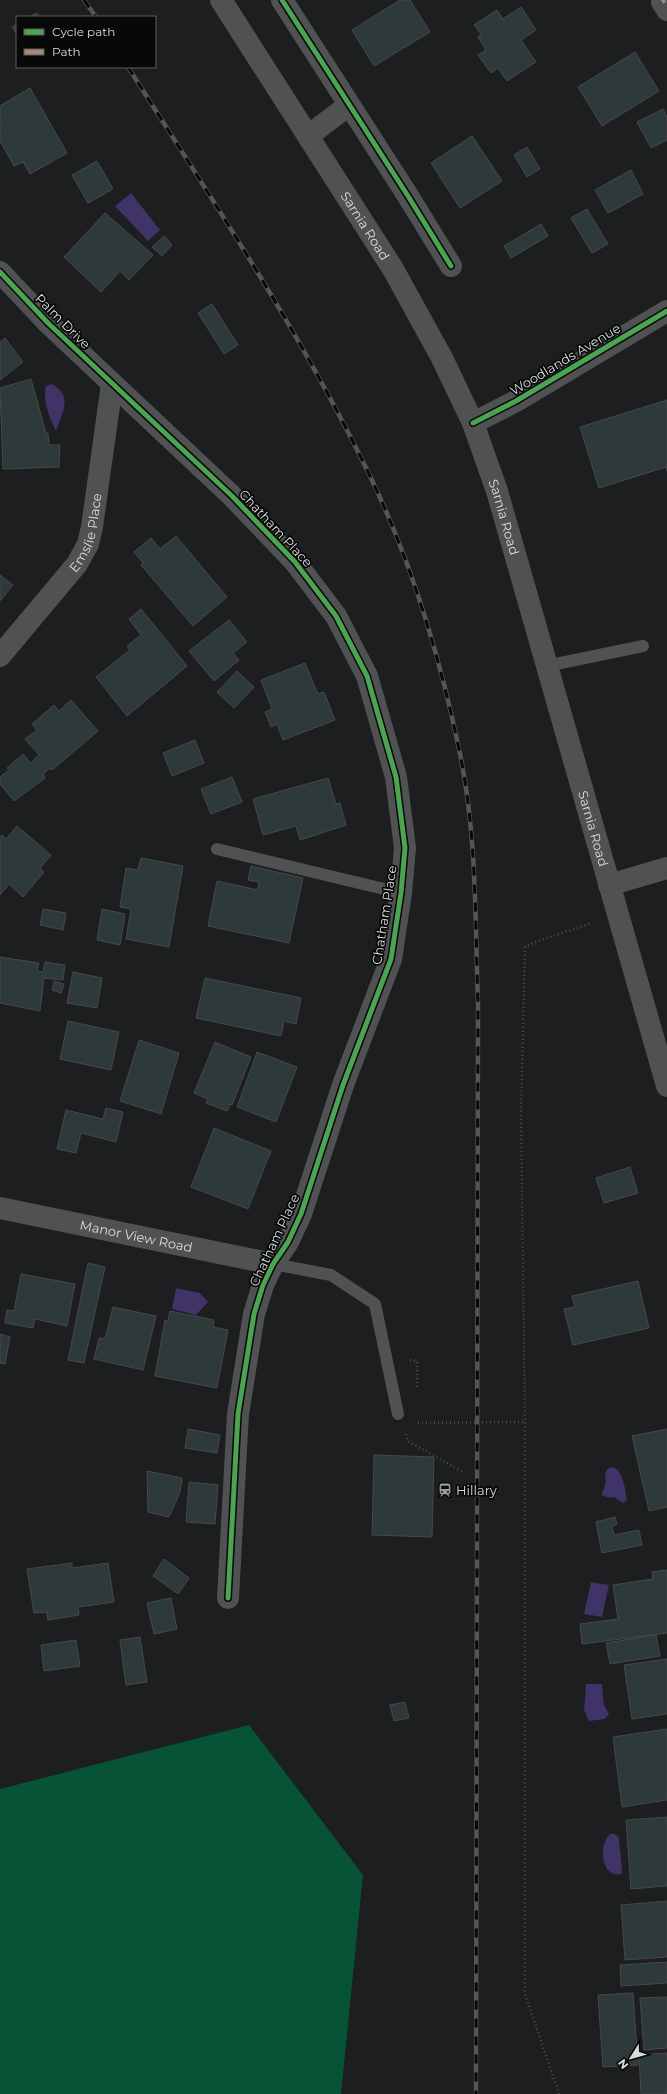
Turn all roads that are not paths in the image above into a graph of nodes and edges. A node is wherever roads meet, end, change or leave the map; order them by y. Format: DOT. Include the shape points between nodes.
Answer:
graph roads {
  1 [pos="221,0"];
  2 [pos="282,0"];
  3 [pos="349,105"];
  4 [pos="308,136"];
  5 [pos="451,266"];
  6 [pos="0,272"];
  7 [pos="667,311"];
  8 [pos="112,384"];
  9 [pos="473,423"];
  10 [pos="643,646"];
  11 [pos="0,656"];
  12 [pos="546,666"];
  13 [pos="217,849"];
  14 [pos="667,868"];
  15 [pos="609,885"];
  16 [pos="401,892"];
  17 [pos="667,1086"];
  18 [pos="0,1208"];
  19 [pos="273,1264"];
  20 [pos="398,1414"];
  21 [pos="228,1598"];
  1 -- 4 [label="street, Sarnia Road"];
  2 -- 3 [label="street"];
  3 -- 4 [label="street"];
  3 -- 5 [label="street"];
  4 -- 9 [label="street, Sarnia Road" via="393,269 442,358"];
  6 -- 8 [label="street, Palm Drive" via="48,323"];
  7 -- 9 [label="street, Woodlands Avenue" via="516,401"];
  8 -- 11 [label="street, Emslie Place" via="88,544 77,564"];
  8 -- 16 [label="street, Chatham Place" via="232,496 296,562 336,616 367,676 396,777 405,848"];
  9 -- 12 [label="street, Sarnia Road" via="497,491"];
  10 -- 12 [label="lane"];
  12 -- 15 [label="street, Sarnia Road"];
  13 -- 16 [label="lane"];
  14 -- 15 [label="street"];
  15 -- 17 [label="street, Sarnia Road"];
  16 -- 19 [label="street, Chatham Place" via="391,959 343,1085 301,1214 288,1242"];
  18 -- 19 [label="street, Manor View Road"];
  19 -- 20 [label="lane" via="331,1275 375,1304"];
  19 -- 21 [label="street, Chatham Place" via="254,1314 238,1414"];
}
